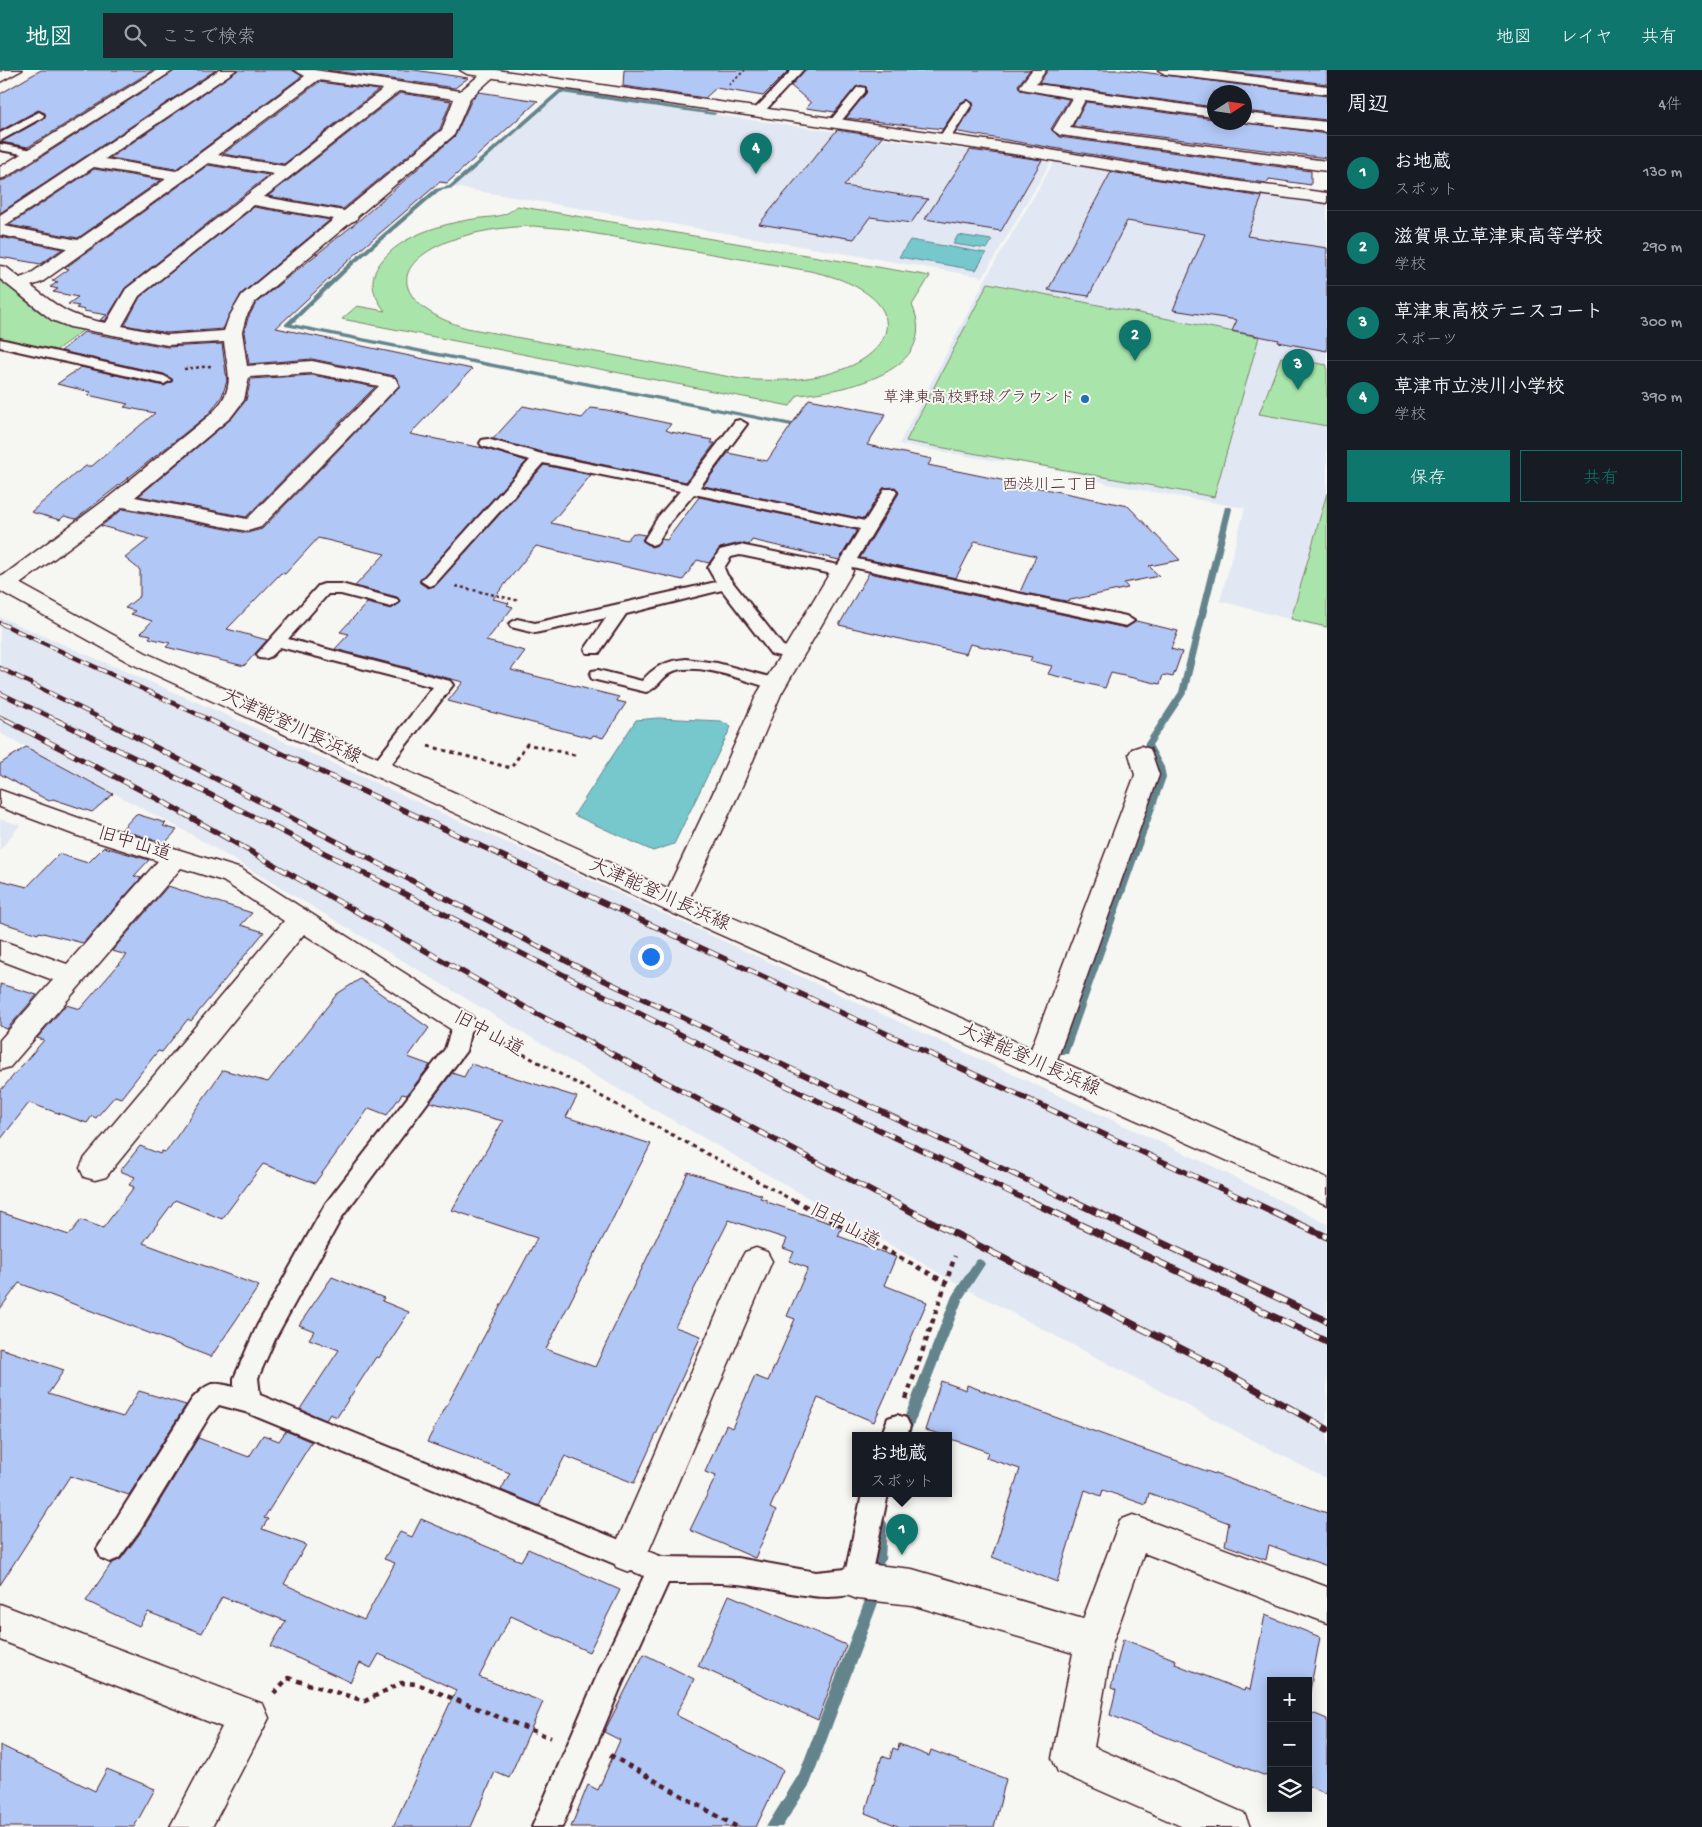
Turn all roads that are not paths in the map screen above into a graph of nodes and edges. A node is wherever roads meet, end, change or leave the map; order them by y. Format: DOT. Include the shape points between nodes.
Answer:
graph roads {
  1 [pos="16,70"];
  2 [pos="167,70"];
  3 [pos="229,70"];
  4 [pos="467,70"];
  5 [pos="798,70"];
  6 [pos="1039,70"];
  7 [pos="1164,70"];
  8 [pos="308,73"];
  9 [pos="491,74"];
  10 [pos="0,78"];
  11 [pos="395,87"];
  12 [pos="845,88"];
  13 [pos="1327,90"];
  14 [pos="1081,95"];
  15 [pos="462,96"];
  16 [pos="967,104"];
  17 [pos="758,112"];
  18 [pos="1207,112"];
  19 [pos="39,115"];
  20 [pos="1252,117"];
  21 [pos="834,123"];
  22 [pos="1327,127"];
  23 [pos="0,138"];
  24 [pos="944,139"];
  25 [pos="0,147"];
  26 [pos="32,153"];
  27 [pos="205,158"];
  28 [pos="89,161"];
  29 [pos="1327,166"];
  30 [pos="286,171"];
  31 [pos="0,174"];
  32 [pos="178,176"];
  33 [pos="1327,198"];
  34 [pos="252,200"];
  35 [pos="350,216"];
  36 [pos="0,222"];
  37 [pos="0,230"];
  38 [pos="82,246"];
  39 [pos="0,271"];
  40 [pos="19,285"];
  41 [pos="112,328"];
  42 [pos="233,336"];
  43 [pos="0,343"];
  44 [pos="239,368"];
  45 [pos="164,380"];
  46 [pos="740,424"];
  47 [pos="487,443"];
  48 [pos="540,458"];
  49 [pos="691,488"];
  50 [pos="890,492"];
  51 [pos="120,500"];
  52 [pos="869,526"];
  53 [pos="652,540"];
  54 [pos="845,567"];
  55 [pos="430,580"];
  56 [pos="2,584"];
  57 [pos="725,585"];
  58 [pos="391,602"];
  59 [pos="620,610"];
  60 [pos="1126,621"];
  61 [pos="516,624"];
  62 [pos="593,649"];
  63 [pos="792,654"];
  64 [pos="598,676"];
  65 [pos="775,684"];
  66 [pos="1141,754"];
  67 [pos="379,768"];
  68 [pos="0,798"];
  69 [pos="175,858"];
  70 [pos="674,903"];
  71 [pos="301,919"];
  72 [pos="0,950"];
  73 [pos="72,976"];
  74 [pos="462,1023"];
  75 [pos="0,1059"];
  76 [pos="1040,1065"];
  77 [pos="95,1168"];
  78 [pos="1327,1192"];
  79 [pos="756,1261"];
  80 [pos="248,1402"];
  81 [pos="874,1497"];
  82 [pos="110,1549"];
  83 [pos="629,1555"];
  84 [pos="660,1570"];
  85 [pos="857,1581"];
  86 [pos="1327,1605"];
  87 [pos="0,1622"];
  88 [pos="1094,1641"];
  89 [pos="190,1827"];
  90 [pos="547,1827"];
  91 [pos="1230,1827"];
  1 -- 10 [label="street"];
  2 -- 26 [label="street"];
  3 -- 28 [label="street"];
  4 -- 9 [label="street"];
  5 -- 17 [label="lane"];
  6 -- 14 [label="street" via="1027,86 1029,88"];
  7 -- 13 [label="street"];
  8 -- 11 [label="street"];
  8 -- 27 [label="street"];
  9 -- 15 [label="street"];
  9 -- 17 [label="street"];
  11 -- 15 [label="street"];
  11 -- 30 [label="street"];
  12 -- 21 [label="lane" via="865,91"];
  14 -- 18 [label="street"];
  14 -- 29 [label="street" via="1061,130 1064,132"];
  15 -- 35 [label="street" via="449,132"];
  16 -- 24 [label="lane"];
  17 -- 21 [label="street"];
  19 -- 23 [label="lane"];
  20 -- 22 [label="street"];
  21 -- 24 [label="street"];
  24 -- 33 [label="street"];
  25 -- 26 [label="lane"];
  26 -- 31 [label="street"];
  27 -- 30 [label="street"];
  27 -- 32 [label="street"];
  28 -- 32 [label="street"];
  28 -- 36 [label="street"];
  30 -- 34 [label="street"];
  32 -- 38 [label="street"];
  34 -- 35 [label="street"];
  34 -- 41 [label="street" via="132,293"];
  35 -- 42 [label="street" via="248,300 236,318"];
  37 -- 38 [label="street"];
  38 -- 40 [label="street" via="36,278"];
  39 -- 40 [label="street"];
  40 -- 41 [label="street" via="58,316 76,323"];
  41 -- 42 [label="street" via="167,340"];
  42 -- 44 [label="street"];
  43 -- 45 [label="lane"];
  44 -- 51 [label="street" via="238,392 233,402"];
  44 -- 51 [label="street" via="312,367 390,385 254,523 247,525"];
  46 -- 49 [label="lane"];
  47 -- 48 [label="lane"];
  48 -- 49 [label="lane"];
  48 -- 55 [label="lane"];
  49 -- 52 [label="lane"];
  49 -- 53 [label="lane" via="663,520"];
  50 -- 52 [label="lane"];
  51 -- 56 [label="street"];
  52 -- 54 [label="lane"];
  54 -- 57 [label="lane" via="731,550 716,568"];
  54 -- 60 [label="lane"];
  54 -- 63 [label="street"];
  56 -- 67 [label="street, 大津能登川長浜線" via="138,658"];
  57 -- 59 [label="lane"];
  57 -- 63 [label="lane" via="776,650"];
  58 -- 67 [label="lane" via="324,588 271,648 444,684"];
  59 -- 61 [label="lane" via="535,628"];
  59 -- 62 [label="lane"];
  63 -- 65 [label="street"];
  64 -- 65 [label="lane" via="646,687 662,670 681,665 704,666"];
  65 -- 70 [label="street"];
  66 -- 76 [label="street" via="1147,775"];
  67 -- 70 [label="street, 大津能登川長浜線"];
  68 -- 69 [label="street, 旧中山道"];
  69 -- 71 [label="street, 旧中山道" via="232,876"];
  69 -- 73 [label="street"];
  70 -- 76 [label="street, 大津能登川長浜線"];
  71 -- 74 [label="street, 旧中山道"];
  71 -- 77 [label="street"];
  72 -- 73 [label="street"];
  73 -- 75 [label="street"];
  74 -- 80 [label="lane" via="455,1050 334,1210 266,1332 246,1378"];
  76 -- 78 [label="street, 大津能登川長浜線"];
  79 -- 83 [label="street"];
  80 -- 82 [label="lane" via="215,1393 201,1407"];
  80 -- 83 [label="lane" via="552,1527"];
  81 -- 85 [label="lane"];
  83 -- 84 [label="lane"];
  84 -- 85 [label="lane" via="737,1571 816,1585"];
  84 -- 90 [label="lane"];
  85 -- 88 [label="street" via="912,1587"];
  86 -- 88 [label="street" via="1133,1532"];
  87 -- 89 [label="street" via="249,1718"];
  88 -- 91 [label="street" via="1072,1758"];
}
